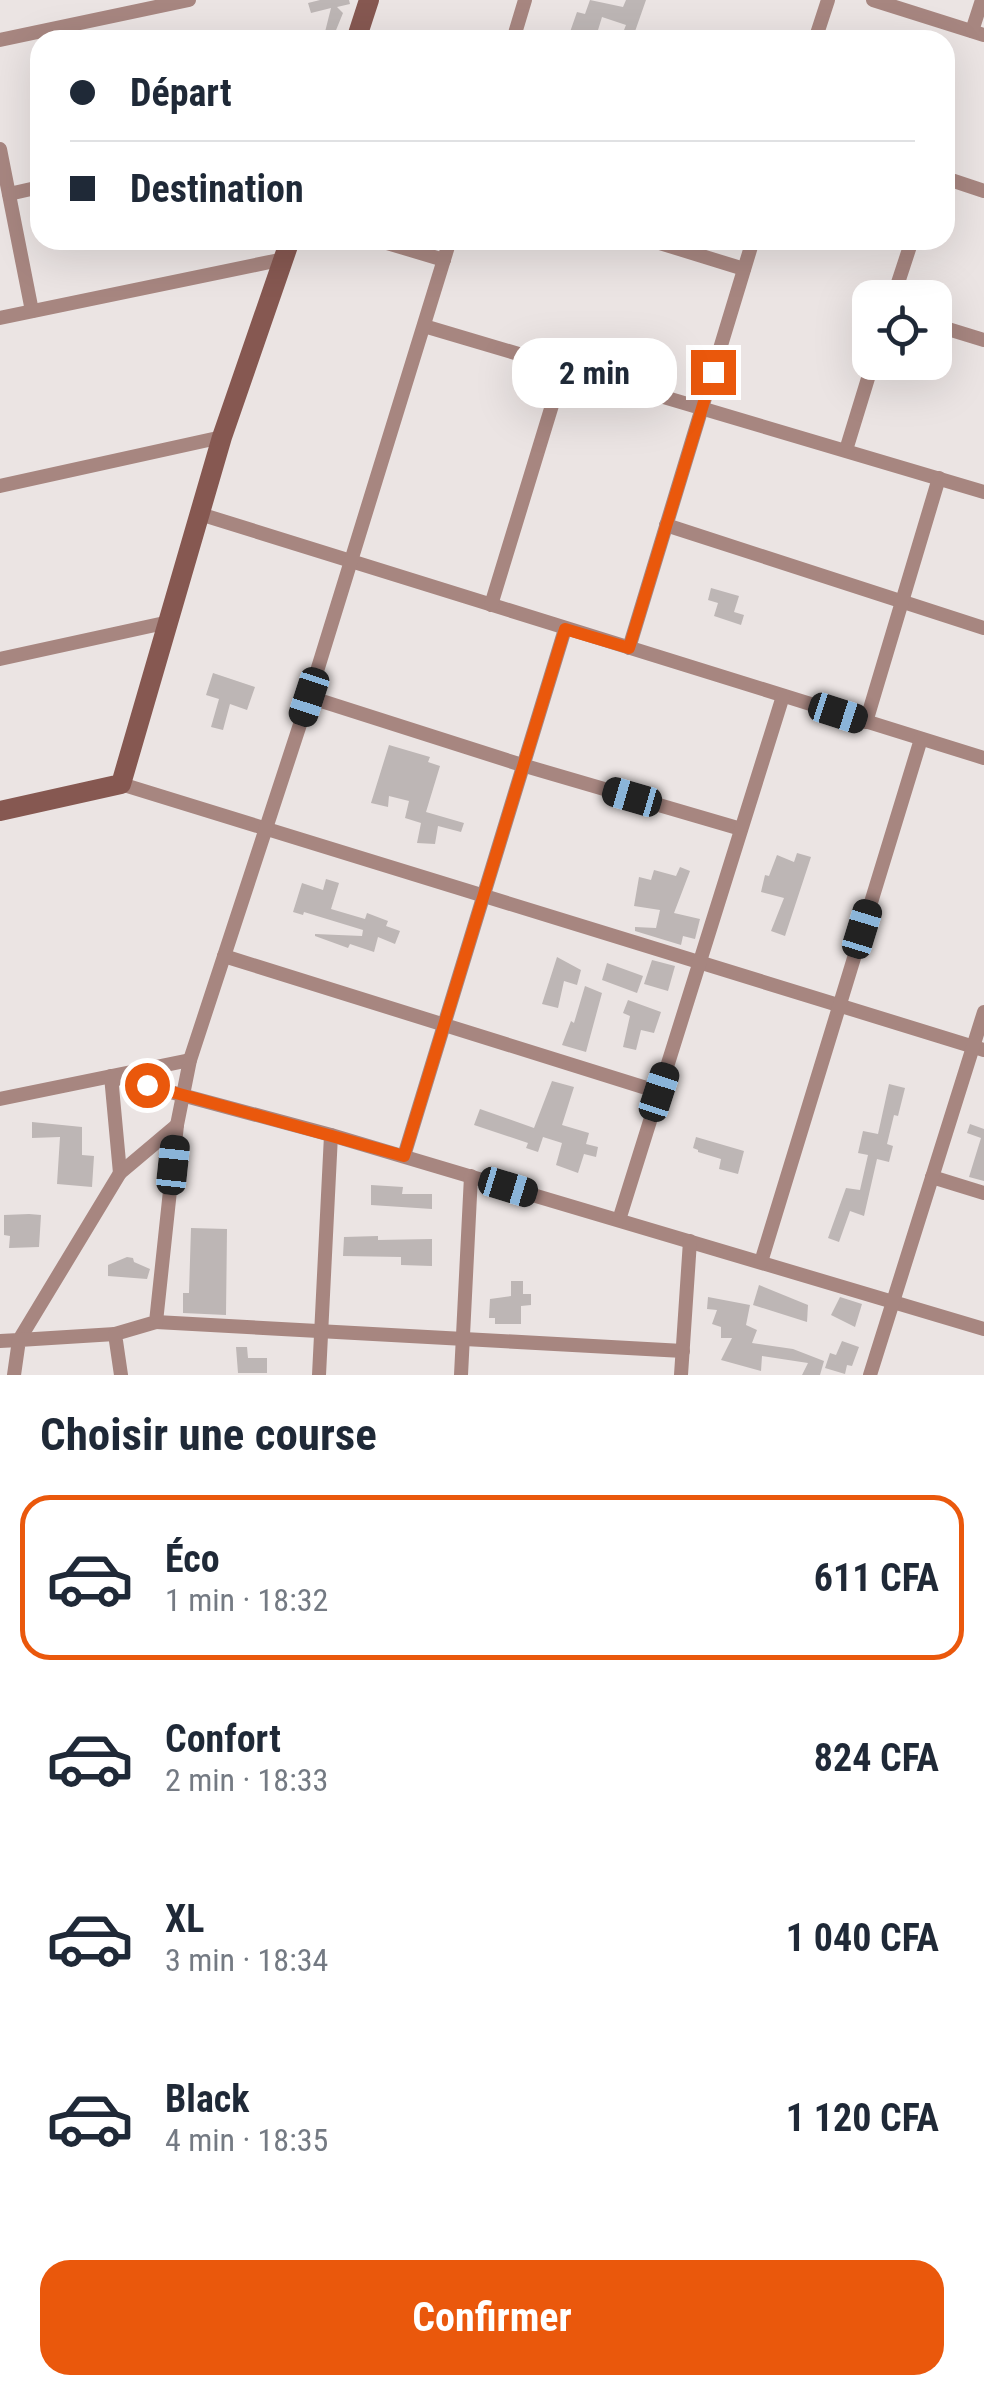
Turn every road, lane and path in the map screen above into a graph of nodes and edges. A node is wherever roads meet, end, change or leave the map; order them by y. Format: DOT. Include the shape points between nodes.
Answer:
graph roads {
  1 [pos="96,0"];
  2 [pos="189,0"];
  3 [pos="369,0"];
  4 [pos="525,0"];
  5 [pos="828,0"];
  6 [pos="872,0"];
  7 [pos="982,0"];
  8 [pos="98,19"];
  9 [pos="47,30"];
  10 [pos="359,30"];
  11 [pos="516,30"];
  12 [pos="818,30"];
  13 [pos="978,33"];
  14 [pos="30,34"];
  15 [pos="0,40"];
  16 [pos="0,149"];
  17 [pos="955,181"];
  18 [pos="30,189"];
  19 [pos="984,190"];
  20 [pos="9,194"];
  21 [pos="287,250"];
  22 [pos="410,250"];
  23 [pos="447,250"];
  24 [pos="682,250"];
  25 [pos="750,250"];
  26 [pos="909,250"];
  27 [pos="444,260"];
  28 [pos="744,269"];
  29 [pos="900,280"];
  30 [pos="32,311"];
  31 [pos="0,318"];
  32 [pos="424,326"];
  33 [pos="952,330"];
  34 [pos="984,340"];
  35 [pos="564,366"];
  36 [pos="867,380"];
  37 [pos="702,407"];
  38 [pos="222,438"];
  39 [pos="846,450"];
  40 [pos="939,478"];
  41 [pos="0,486"];
  42 [pos="984,492"];
  43 [pos="200,514"];
  44 [pos="666,525"];
  45 [pos="350,562"];
  46 [pos="902,602"];
  47 [pos="490,605"];
  48 [pos="169,622"];
  49 [pos="984,628"];
  50 [pos="565,629"];
  51 [pos="629,648"];
  52 [pos="0,659"];
  53 [pos="783,696"];
  54 [pos="309,697"];
  55 [pos="866,722"];
  56 [pos="921,739"];
  57 [pos="984,758"];
  58 [pos="522,765"];
  59 [pos="121,784"];
  60 [pos="0,811"];
  61 [pos="741,829"];
  62 [pos="265,830"];
  63 [pos="482,894"];
  64 [pos="224,956"];
  65 [pos="700,961"];
  66 [pos="838,1005"];
  67 [pos="984,1012"];
  68 [pos="444,1022"];
  69 [pos="979,1049"];
  70 [pos="190,1060"];
  71 [pos="110,1076"];
  72 [pos="659,1092"];
  73 [pos="184,1094"];
  74 [pos="0,1099"];
  75 [pos="177,1126"];
  76 [pos="331,1135"];
  77 [pos="404,1156"];
  78 [pos="120,1173"];
  79 [pos="471,1176"];
  80 [pos="932,1177"];
  81 [pos="984,1193"];
  82 [pos="619,1220"];
  83 [pos="690,1241"];
  84 [pos="761,1262"];
  85 [pos="892,1301"];
  86 [pos="156,1322"];
  87 [pos="984,1329"];
  88 [pos="321,1331"];
  89 [pos="116,1334"];
  90 [pos="463,1339"];
  91 [pos="20,1340"];
  92 [pos="0,1341"];
  93 [pos="682,1351"];
  94 [pos="14,1375"];
  95 [pos="121,1375"];
  96 [pos="319,1375"];
  97 [pos="461,1375"];
  98 [pos="681,1375"];
  99 [pos="870,1375"];
  1 -- 8 [label="street"];
  2 -- 8 [label="street"];
  3 -- 10 [label="street"];
  4 -- 11 [label="street"];
  5 -- 12 [label="street"];
  6 -- 13 [label="street"];
  7 -- 13 [label="street"];
  8 -- 9 [label="street"];
  14 -- 15 [label="street"];
  16 -- 20 [label="street"];
  17 -- 19 [label="street"];
  18 -- 20 [label="street"];
  20 -- 30 [label="street"];
  21 -- 30 [label="street"];
  21 -- 38 [label="street"];
  22 -- 27 [label="street"];
  23 -- 27 [label="street"];
  24 -- 28 [label="street"];
  25 -- 28 [label="street"];
  26 -- 29 [label="street"];
  27 -- 32 [label="street"];
  28 -- 37 [label="street"];
  30 -- 31 [label="street"];
  32 -- 35 [label="street"];
  32 -- 45 [label="street"];
  33 -- 34 [label="street"];
  35 -- 37 [label="street"];
  35 -- 47 [label="street"];
  36 -- 39 [label="street"];
  37 -- 39 [label="street"];
  37 -- 44 [label="street"];
  38 -- 41 [label="street"];
  38 -- 43 [label="street"];
  39 -- 40 [label="street"];
  40 -- 42 [label="street"];
  40 -- 46 [label="street"];
  43 -- 45 [label="street"];
  43 -- 48 [label="street"];
  44 -- 46 [label="street"];
  44 -- 51 [label="street"];
  45 -- 47 [label="street"];
  45 -- 54 [label="street"];
  46 -- 49 [label="street"];
  46 -- 55 [label="street"];
  47 -- 50 [label="street"];
  48 -- 52 [label="street"];
  48 -- 59 [label="street"];
  50 -- 51 [label="street"];
  50 -- 58 [label="street"];
  51 -- 53 [label="street"];
  53 -- 55 [label="street"];
  53 -- 61 [label="street"];
  54 -- 58 [label="street"];
  54 -- 62 [label="street"];
  55 -- 56 [label="street"];
  56 -- 57 [label="street"];
  56 -- 66 [label="street"];
  58 -- 61 [label="street"];
  58 -- 63 [label="street"];
  59 -- 60 [label="street"];
  59 -- 62 [label="street"];
  61 -- 65 [label="street"];
  62 -- 63 [label="street"];
  62 -- 64 [label="street"];
  63 -- 65 [label="street"];
  63 -- 68 [label="street"];
  64 -- 68 [label="street"];
  64 -- 70 [label="street"];
  65 -- 66 [label="street"];
  65 -- 72 [label="street"];
  66 -- 69 [label="street"];
  66 -- 84 [label="street"];
  67 -- 69 [label="street"];
  68 -- 72 [label="street"];
  68 -- 77 [label="street"];
  69 -- 80 [label="street"];
  70 -- 71 [label="street"];
  70 -- 73 [label="street"];
  71 -- 73 [label="street"];
  71 -- 74 [label="street"];
  71 -- 78 [label="street"];
  72 -- 82 [label="street"];
  73 -- 75 [label="street"];
  73 -- 76 [label="street"];
  75 -- 78 [label="street"];
  75 -- 86 [label="street"];
  76 -- 77 [label="street"];
  76 -- 88 [label="street"];
  77 -- 79 [label="street"];
  78 -- 91 [label="street"];
  79 -- 82 [label="street"];
  79 -- 90 [label="street"];
  80 -- 81 [label="street"];
  80 -- 85 [label="street"];
  82 -- 83 [label="street"];
  83 -- 84 [label="street"];
  83 -- 93 [label="street"];
  84 -- 85 [label="street"];
  85 -- 87 [label="street"];
  85 -- 99 [label="street"];
  86 -- 88 [label="street"];
  86 -- 89 [label="street"];
  88 -- 90 [label="street"];
  88 -- 96 [label="street"];
  89 -- 91 [label="street"];
  89 -- 95 [label="street"];
  90 -- 93 [label="street"];
  90 -- 97 [label="street"];
  91 -- 92 [label="street"];
  91 -- 94 [label="street"];
  93 -- 98 [label="street"];
}
